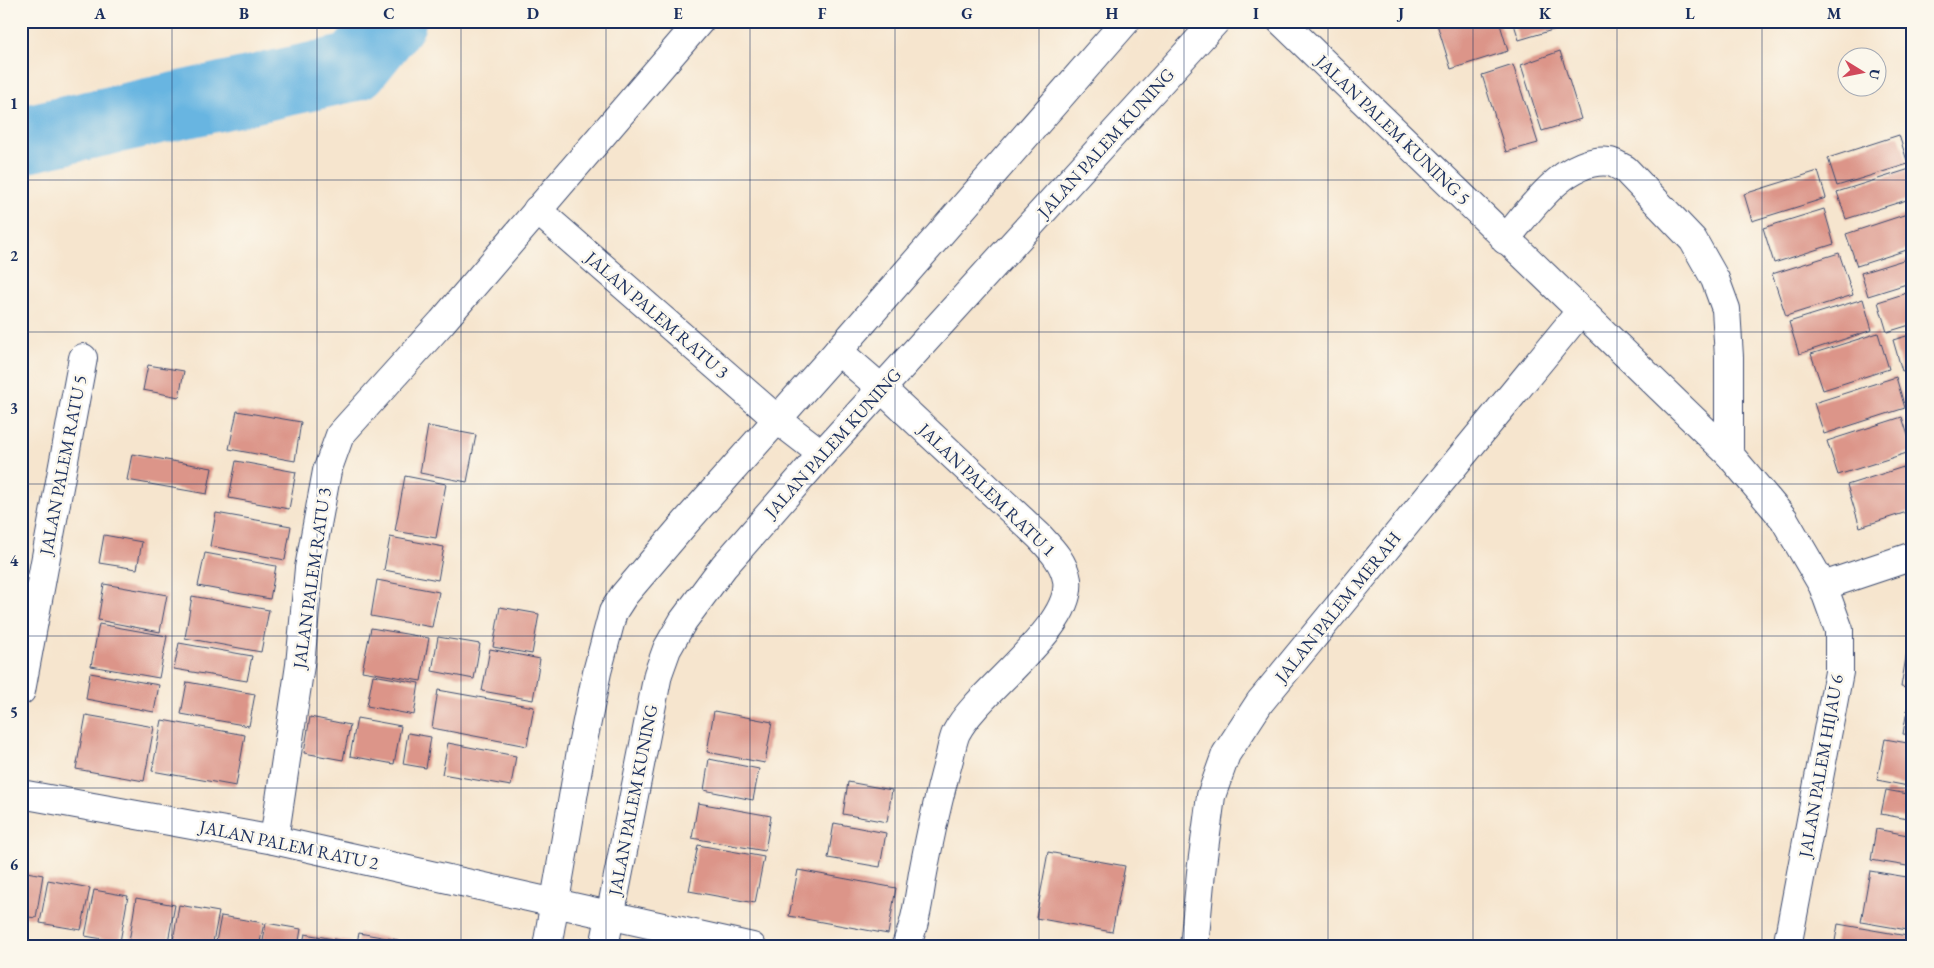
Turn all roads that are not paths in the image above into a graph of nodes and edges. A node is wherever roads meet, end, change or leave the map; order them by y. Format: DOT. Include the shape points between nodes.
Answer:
graph roads {
  1 [pos="700,21"];
  2 [pos="1126,21"];
  3 [pos="1216,21"];
  4 [pos="1281,21"];
  5 [pos="537,210"];
  6 [pos="1505,240"];
  7 [pos="1580,312"];
  8 [pos="838,351"];
  9 [pos="83,358"];
  10 [pos="882,389"];
  11 [pos="778,420"];
  12 [pos="822,454"];
  13 [pos="1729,454"];
  14 [pos="1913,556"];
  15 [pos="1823,586"];
  16 [pos="21,691"];
  17 [pos="21,794"];
  18 [pos="274,840"];
  19 [pos="555,903"];
  20 [pos="611,914"];
  21 [pos="547,947"];
  22 [pos="604,947"];
  23 [pos="752,947"];
  24 [pos="905,947"];
  25 [pos="1194,947"];
  26 [pos="1787,947"];
  1 -- 5 [label="street, JALAN PALEM RATU 3"];
  2 -- 8 [label="street"];
  3 -- 10 [label="street, JALAN PALEM KUNING"];
  4 -- 6 [label="street, JALAN PALEM KUNING 5"];
  5 -- 11 [label="street, JALAN PALEM RATU 3"];
  5 -- 18 [label="street, JALAN PALEM RATU 3" via="340,435 327,471 309,568 300,666"];
  6 -- 7 [label="street, JALAN PALEM KUNING 5"];
  6 -- 13 [label="street" via="1556,181 1574,169 1611,162 1625,169 1693,240 1718,287 1726,309"];
  7 -- 13 [label="street, JALAN PALEM KUNING 5"];
  7 -- 25 [label="street, JALAN PALEM MERAH" via="1260,702 1234,740 1211,796"];
  8 -- 10 [label="street, JALAN PALEM RATU 1"];
  8 -- 11 [label="street"];
  9 -- 16 [label="street, JALAN PALEM RATU 5"];
  10 -- 12 [label="street, JALAN PALEM KUNING"];
  10 -- 24 [label="street, JALAN PALEM RATU 1" via="1039,536 1060,560 1068,593 1044,634 956,733 937,801"];
  11 -- 12 [label="street, JALAN PALEM RATU 3"];
  11 -- 19 [label="street" via="686,522 613,612 590,707"];
  12 -- 20 [label="street, JALAN PALEM KUNING" via="724,566 682,621 667,650 658,674"];
  13 -- 15 [label="street, JALAN PALEM KUNING 5" via="1784,518"];
  14 -- 15 [label="street"];
  15 -- 26 [label="street, JALAN PALEM HIJAU 6" via="1839,630 1839,672"];
  17 -- 18 [label="street, JALAN PALEM RATU 2"];
  18 -- 19 [label="street, JALAN PALEM RATU 2"];
  19 -- 20 [label="street, JALAN PALEM RATU 2"];
  19 -- 21 [label="street"];
  20 -- 22 [label="street, JALAN PALEM KUNING"];
  20 -- 23 [label="street"];
}
